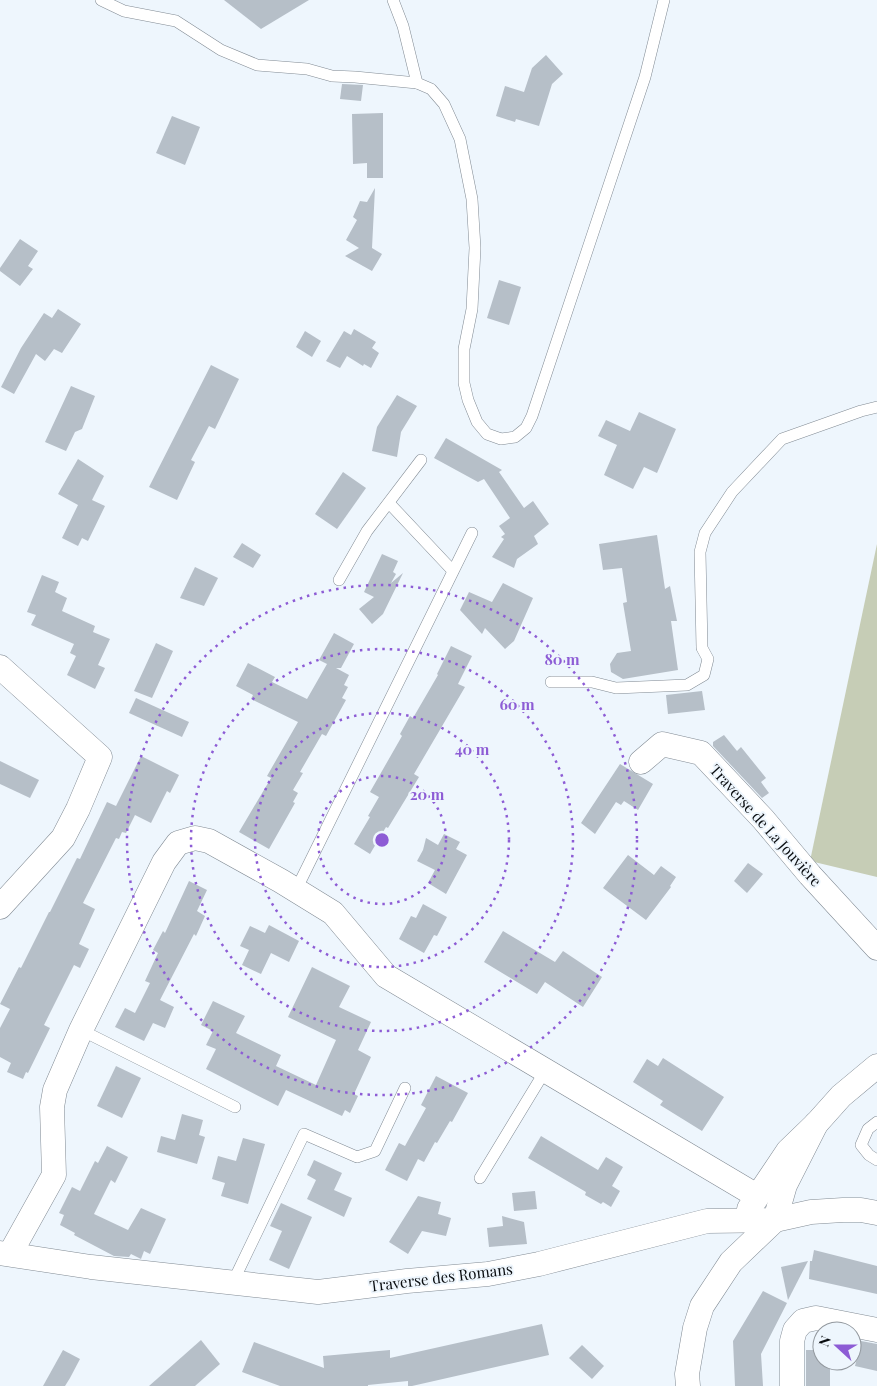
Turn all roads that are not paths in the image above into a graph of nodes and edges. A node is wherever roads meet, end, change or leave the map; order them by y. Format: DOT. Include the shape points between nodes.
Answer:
graph roads {
  1 [pos="101,0"];
  2 [pos="393,0"];
  3 [pos="664,0"];
  4 [pos="417,83"];
  5 [pos="877,408"];
  6 [pos="421,460"];
  7 [pos="389,503"];
  8 [pos="472,533"];
  9 [pos="452,570"];
  10 [pos="339,580"];
  11 [pos="0,667"];
  12 [pos="551,682"];
  13 [pos="641,762"];
  14 [pos="296,890"];
  15 [pos="0,907"];
  16 [pos="877,948"];
  17 [pos="82,1030"];
  18 [pos="877,1066"];
  19 [pos="545,1071"];
  20 [pos="405,1088"];
  21 [pos="235,1107"];
  22 [pos="877,1122"];
  23 [pos="816,1124"];
  24 [pos="877,1160"];
  25 [pos="480,1178"];
  26 [pos="758,1196"];
  27 [pos="877,1213"];
  28 [pos="775,1220"];
  29 [pos="742,1221"];
  30 [pos="5,1253"];
  31 [pos="232,1284"];
  32 [pos="712,1288"];
  33 [pos="877,1330"];
  34 [pos="688,1386"];
  35 [pos="792,1386"];
  1 -- 4 [label="lane" via="124,11 176,21 221,50 258,65 306,69 332,76"];
  2 -- 4 [label="lane"];
  3 -- 4 [label="lane" via="644,77 532,416 526,428 515,437 501,440 487,434 477,422 464,383 464,349 472,309 475,248 472,199 460,139 444,104 430,89"];
  5 -- 12 [label="lane" via="782,439 732,492 705,533 700,552 702,648 708,659 704,675 687,685 616,688 592,682"];
  6 -- 7 [label="lane"];
  7 -- 9 [label="lane"];
  7 -- 10 [label="lane" via="367,530"];
  8 -- 9 [label="lane"];
  9 -- 14 [label="lane"];
  11 -- 15 [label="street" via="100,757 63,838"];
  13 -- 16 [label="street, Traverse de La Jouvière" via="662,744 701,753"];
  14 -- 17 [label="street" via="209,841 196,838 178,843 164,862"];
  14 -- 19 [label="street" via="333,913 386,976"];
  17 -- 21 [label="lane"];
  17 -- 30 [label="street" via="55,1090 52,1107 54,1175"];
  18 -- 23 [label="street" via="841,1096"];
  19 -- 25 [label="lane"];
  19 -- 26 [label="street"];
  20 -- 31 [label="lane" via="375,1151 357,1157 304,1134"];
  22 -- 24 [label="lane" via="868,1129 861,1144"];
  23 -- 26 [label="street" via="788,1151"];
  23 -- 28 [label="street" via="785,1185"];
  26 -- 29 [label="street"];
  27 -- 28 [label="street, Traverse des Romans" via="861,1210 811,1212"];
  28 -- 29 [label="street, Traverse des Romans"];
  28 -- 32 [label="street" via="731,1262"];
  29 -- 31 [label="street, Traverse des Romans" via="707,1221 488,1274 318,1292"];
  29 -- 32 [label="street"];
  30 -- 31 [label="street, Traverse des Romans" via="91,1268"];
  32 -- 34 [label="street" via="694,1328"];
  33 -- 35 [label="street" via="816,1318 803,1321 795,1330 792,1341"];
}
